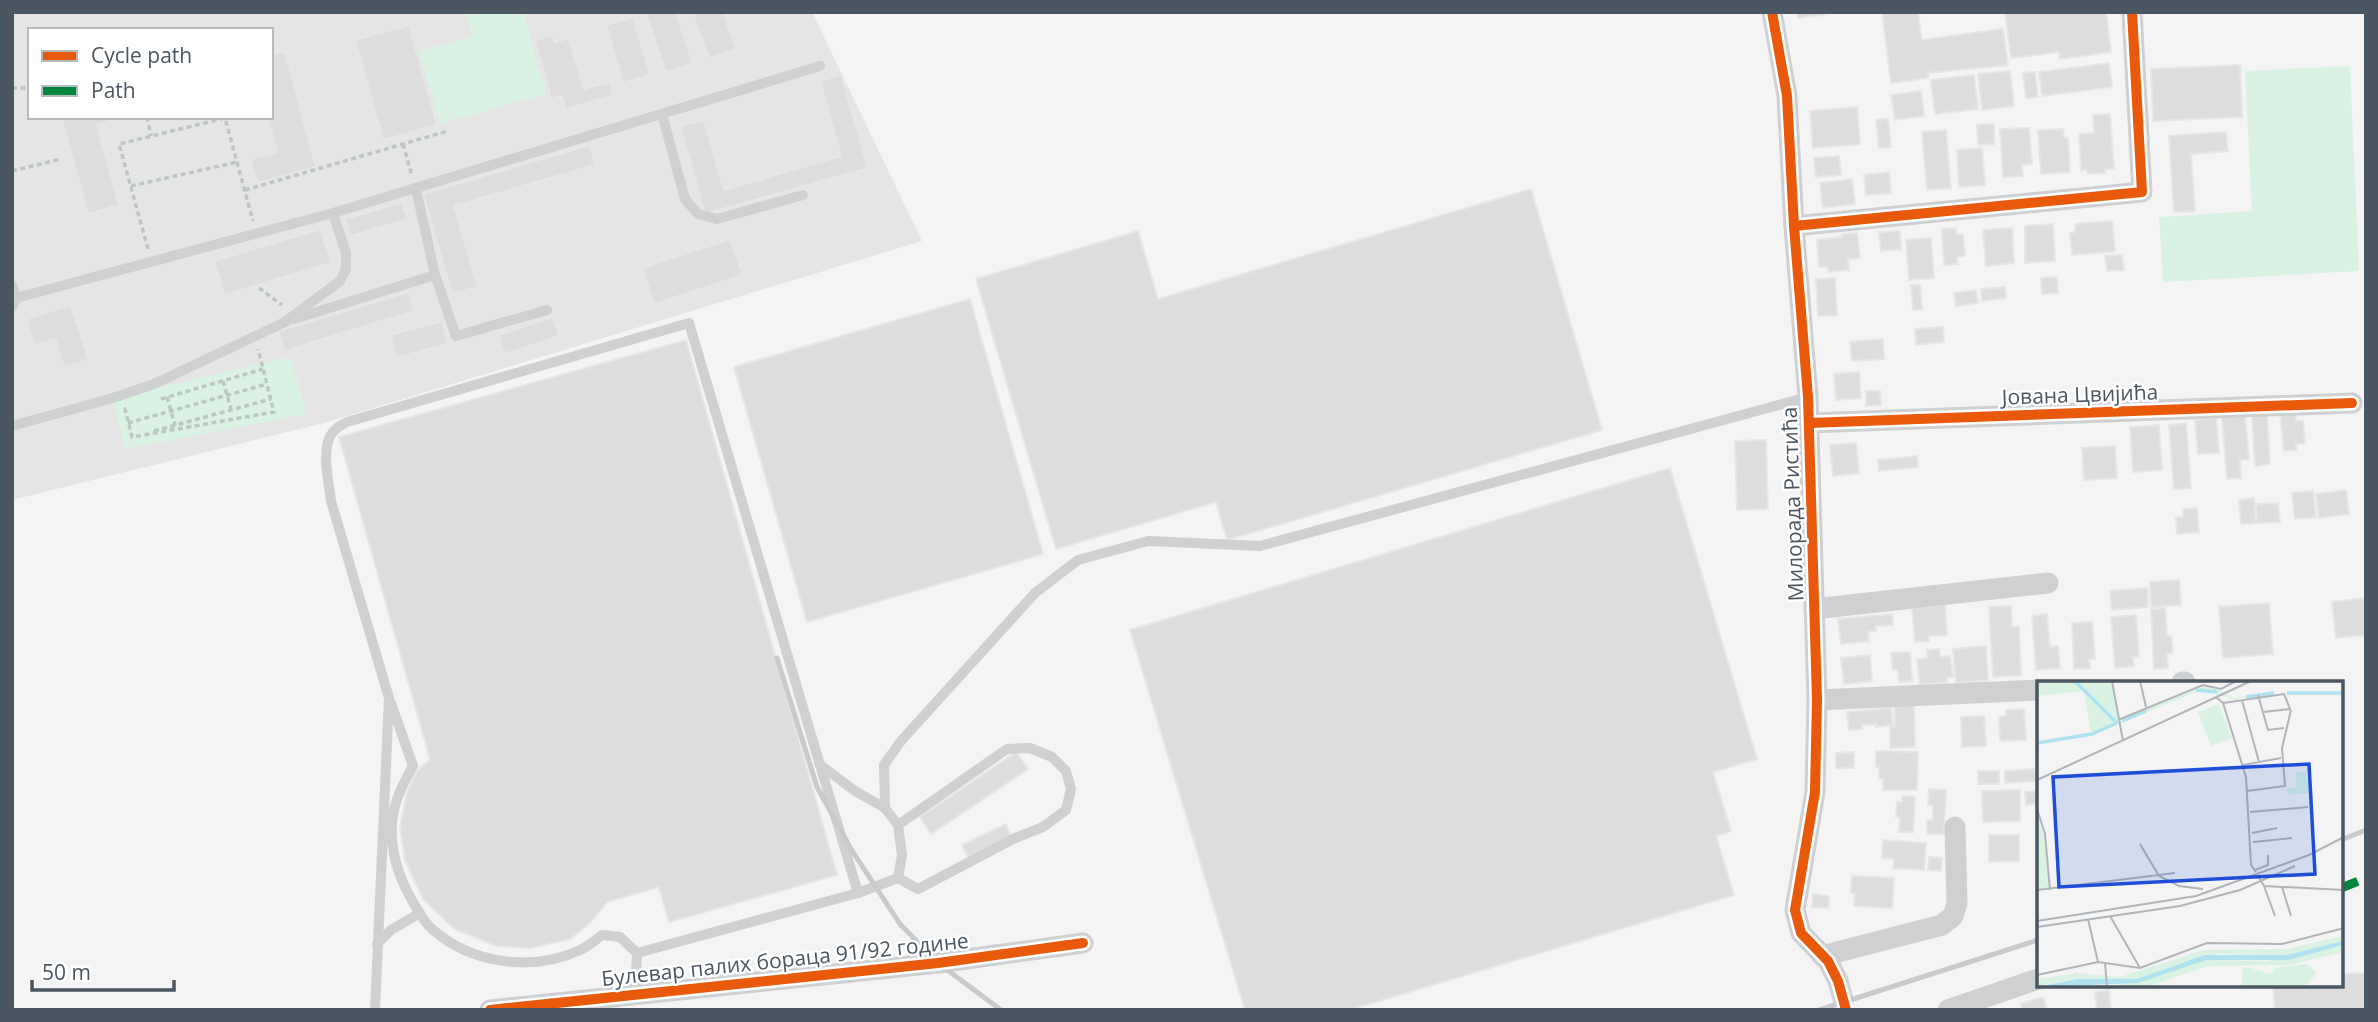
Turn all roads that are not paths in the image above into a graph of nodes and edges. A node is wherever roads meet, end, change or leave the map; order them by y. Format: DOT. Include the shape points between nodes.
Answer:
graph roads {
  1 [pos="1772,12"];
  2 [pos="2132,12"];
  3 [pos="820,66"];
  4 [pos="662,114"];
  5 [pos="416,189"];
  6 [pos="803,195"];
  7 [pos="333,213"];
  8 [pos="1794,226"];
  9 [pos="435,275"];
  10 [pos="12,285"];
  11 [pos="14,302"];
  12 [pos="547,310"];
  13 [pos="285,322"];
  14 [pos="1808,397"];
  15 [pos="2352,403"];
  16 [pos="1809,423"];
  17 [pos="12,426"];
  18 [pos="2048,583"];
  19 [pos="1814,610"];
  20 [pos="2037,690"];
  21 [pos="389,698"];
  22 [pos="1817,700"];
  23 [pos="819,764"];
  24 [pos="885,808"];
  25 [pos="898,825"];
  26 [pos="1955,827"];
  27 [pos="898,878"];
  28 [pos="858,893"];
  29 [pos="420,913"];
  30 [pos="1083,943"];
  31 [pos="377,944"];
  32 [pos="637,953"];
  33 [pos="1822,956"];
  34 [pos="2037,980"];
  35 [pos="1838,981"];
  36 [pos="635,994"];
  37 [pos="374,1010"];
  38 [pos="490,1010"];
  39 [pos="1948,1010"];
  1 -- 8 [label="street, Милорада Ристића" via="1787,96"];
  2 -- 8 [label="street" via="2141,192"];
  3 -- 4 [label="lane"];
  4 -- 5 [label="lane"];
  4 -- 6 [label="lane" via="685,199 698,214 717,219"];
  5 -- 7 [label="lane"];
  5 -- 9 [label="lane"];
  7 -- 11 [label="lane"];
  7 -- 13 [label="lane" via="346,253 346,269 340,281"];
  8 -- 14 [label="street, Милорада Ристића"];
  9 -- 12 [label="lane" via="456,336"];
  9 -- 13 [label="lane"];
  10 -- 11 [label="lane"];
  13 -- 17 [label="lane" via="154,384"];
  14 -- 16 [label="street, Милорада Ристића"];
  14 -- 24 [label="lane" via="1260,546 1148,541 1078,560 1035,593 901,741 884,765"];
  15 -- 16 [label="street, Јована Цвијића"];
  16 -- 19 [label="street, Милорада Ристића"];
  18 -- 19 [label="street"];
  19 -- 22 [label="street, Милорада Ристића"];
  20 -- 22 [label="street"];
  21 -- 23 [label="lane" via="331,501 327,444 332,432 347,422 689,323"];
  21 -- 29 [label="lane" via="413,766 393,815 392,841 400,875"];
  21 -- 31 [label="lane"];
  22 -- 33 [label="street, Милорада Ристића" via="1815,792 1795,910 1801,933"];
  23 -- 24 [label="lane"];
  23 -- 28 [label="lane"];
  24 -- 25 [label="lane"];
  25 -- 27 [label="lane" via="902,855"];
  25 -- 27 [label="lane" via="1007,749 1030,748 1052,757 1066,771 1071,789 1066,810 1043,827 918,889"];
  26 -- 33 [label="street" via="1957,903 1953,916 1941,925"];
  27 -- 28 [label="lane"];
  28 -- 32 [label="lane"];
  29 -- 31 [label="lane"];
  29 -- 32 [label="lane" via="454,945 511,963 562,957 582,950 602,935 620,937"];
  30 -- 36 [label="street, Булевар палих бораца 91/92 године"];
  31 -- 37 [label="lane"];
  32 -- 36 [label="lane"];
  33 -- 35 [label="street, Милорада Ристића"];
  34 -- 39 [label="street"];
  36 -- 38 [label="street, Булевар палих бораца 91/92 године"];
}
